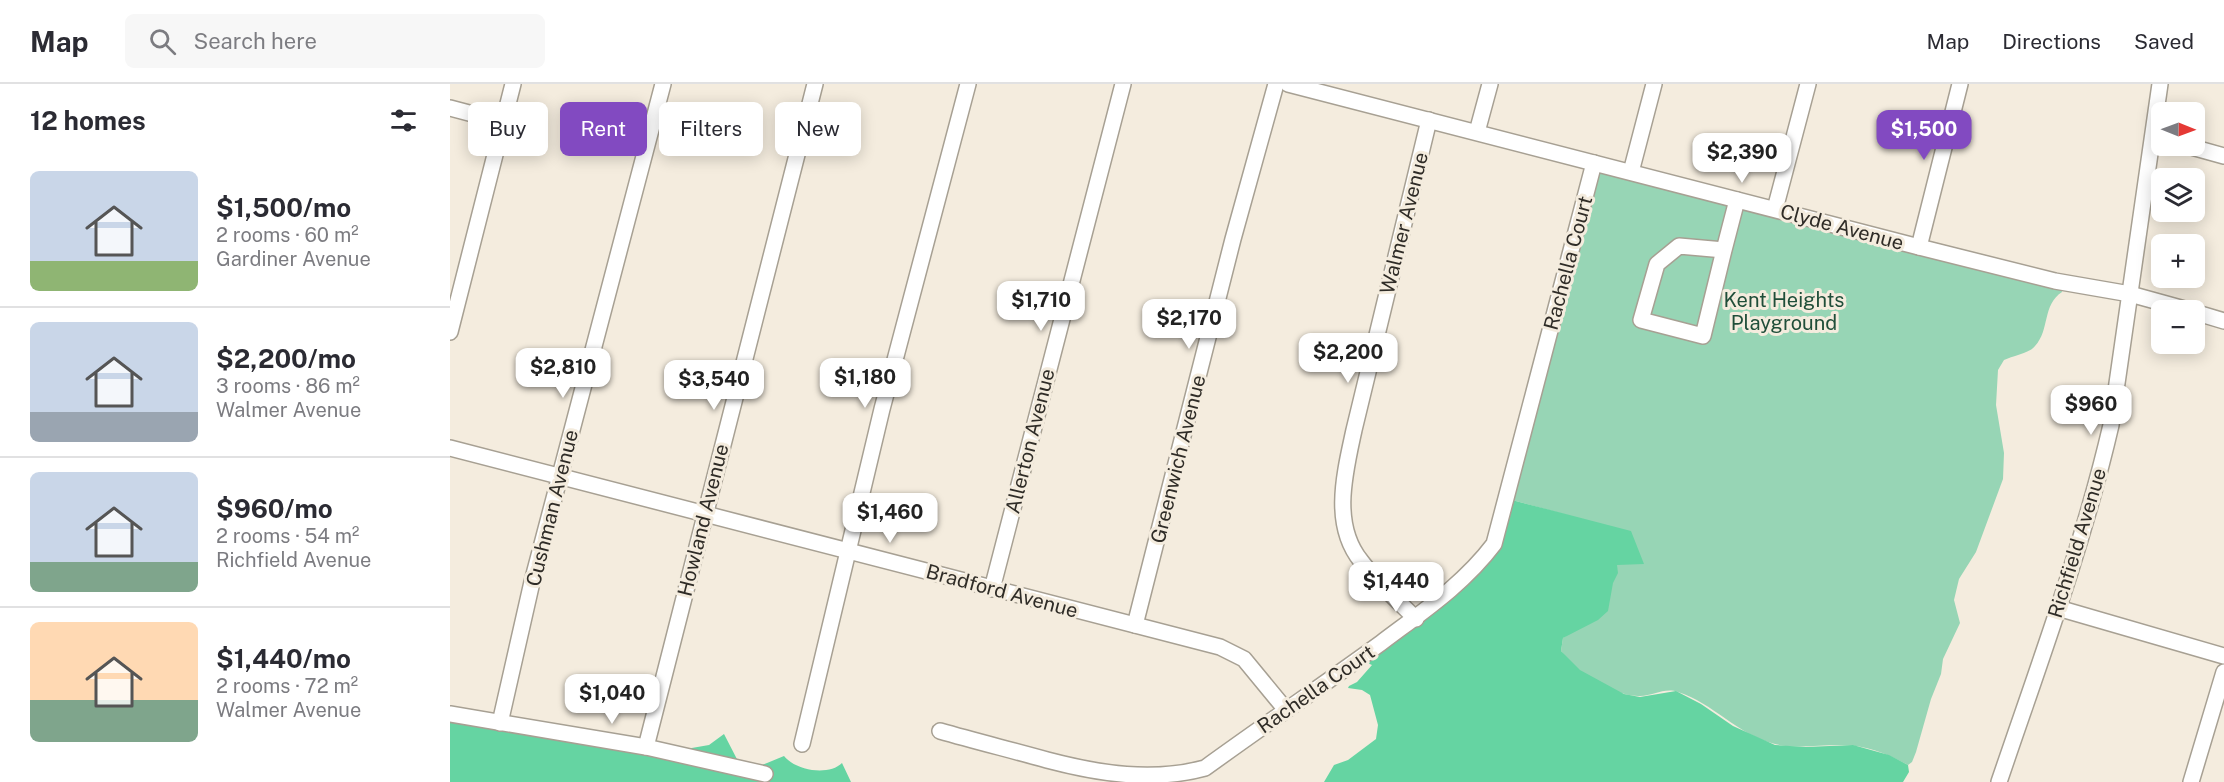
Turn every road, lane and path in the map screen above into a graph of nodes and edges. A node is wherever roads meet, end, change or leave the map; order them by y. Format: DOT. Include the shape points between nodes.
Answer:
graph roads {
  1 [pos="513,84"];
  2 [pos="663,84"];
  3 [pos="815,84"];
  4 [pos="968,84"];
  5 [pos="1123,84"];
  6 [pos="1276,84"];
  7 [pos="1288,84"];
  8 [pos="1490,84"];
  9 [pos="1654,84"];
  10 [pos="1808,84"];
  11 [pos="1960,84"];
  12 [pos="2160,84"];
  13 [pos="508,102"];
  14 [pos="2159,102"];
  15 [pos="450,108"];
  16 [pos="468,113"];
  17 [pos="1429,120"];
  18 [pos="1477,132"];
  19 [pos="2205,151"];
  20 [pos="494,156"];
  21 [pos="2154,156"];
  22 [pos="2224,156"];
  23 [pos="1594,163"];
  24 [pos="1631,172"];
  25 [pos="1737,200"];
  26 [pos="1775,209"];
  27 [pos="1919,247"];
  28 [pos="1724,250"];
  29 [pos="2130,294"];
  30 [pos="2152,300"];
  31 [pos="2205,315"];
  32 [pos="2224,321"];
  33 [pos="450,332"];
  34 [pos="450,448"];
  35 [pos="560,478"];
  36 [pos="705,514"];
  37 [pos="850,551"];
  38 [pos="992,589"];
  39 [pos="2058,608"];
  40 [pos="1416,619"];
  41 [pos="1135,625"];
  42 [pos="2224,656"];
  43 [pos="2224,672"];
  44 [pos="1286,710"];
  45 [pos="450,714"];
  46 [pos="500,723"];
  47 [pos="940,731"];
  48 [pos="802,744"];
  49 [pos="645,747"];
  50 [pos="765,774"];
  51 [pos="1999,782"];
  52 [pos="2191,782"];
  1 -- 13 [label="street"];
  2 -- 35 [label="street, Cushman Avenue"];
  3 -- 36 [label="street, Howland Avenue"];
  4 -- 37 [label="street" via="882,409"];
  5 -- 38 [label="street, Allerton Avenue"];
  6 -- 41 [label="street, Greenwich Avenue"];
  7 -- 17 [label="street, Clyde Avenue"];
  8 -- 18 [label="street"];
  9 -- 24 [label="street"];
  10 -- 26 [label="street"];
  11 -- 27 [label="street"];
  12 -- 14 [label="street, Richfield Avenue"];
  15 -- 16 [label="street"];
  17 -- 18 [label="street, Clyde Avenue"];
  17 -- 40 [label="street, Walmer Avenue" via="1354,430 1342,504 1347,534 1359,560"];
  18 -- 23 [label="street, Clyde Avenue"];
  19 -- 22 [label="street"];
  20 -- 33 [label="street"];
  21 -- 29 [label="street, Richfield Avenue"];
  23 -- 24 [label="street, Clyde Avenue"];
  23 -- 40 [label="street, Rachella Court" via="1494,544 1474,571"];
  24 -- 25 [label="street, Clyde Avenue"];
  25 -- 26 [label="street, Clyde Avenue"];
  25 -- 28 [label="street"];
  26 -- 27 [label="street, Clyde Avenue"];
  27 -- 29 [label="street, Clyde Avenue"];
  28 -- 28 [label="street" via="1679,246 1657,264 1641,320 1703,336"];
  29 -- 30 [label="street, Clyde Avenue"];
  29 -- 39 [label="street, Richfield Avenue" via="2104,455"];
  31 -- 32 [label="street"];
  34 -- 35 [label="street, Bradford Avenue"];
  35 -- 36 [label="street, Bradford Avenue"];
  35 -- 46 [label="street, Cushman Avenue"];
  36 -- 37 [label="street, Bradford Avenue"];
  36 -- 49 [label="street, Howland Avenue"];
  37 -- 38 [label="street, Bradford Avenue"];
  37 -- 48 [label="street"];
  38 -- 41 [label="street, Bradford Avenue"];
  39 -- 42 [label="street"];
  39 -- 51 [label="street, Richfield Avenue"];
  40 -- 44 [label="street, Rachella Court"];
  41 -- 44 [label="street, Bradford Avenue" via="1220,647 1244,659"];
  43 -- 52 [label="street"];
  44 -- 47 [label="street, Rachella Court" via="1205,768 1168,779 1127,779 1100,774"];
  45 -- 46 [label="street"];
  46 -- 49 [label="street"];
  49 -- 50 [label="street"];
}
